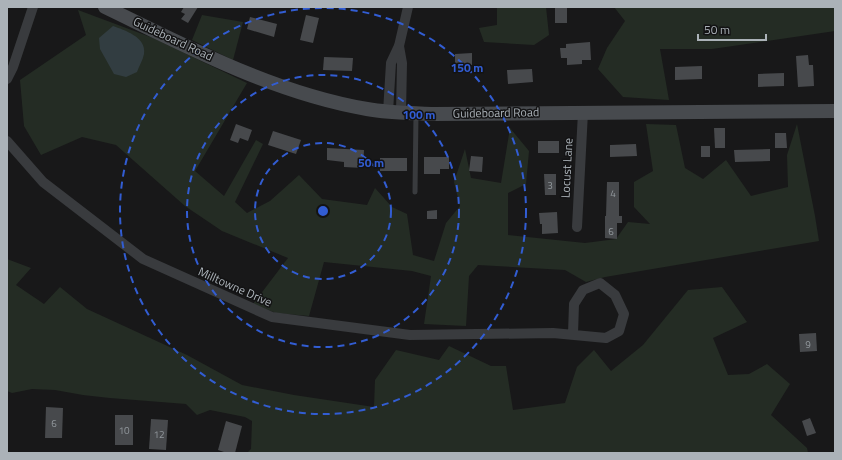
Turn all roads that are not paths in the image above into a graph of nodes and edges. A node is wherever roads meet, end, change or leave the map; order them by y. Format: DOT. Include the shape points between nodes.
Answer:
graph roads {
  1 [pos="33,7"];
  2 [pos="106,7"];
  3 [pos="408,7"];
  4 [pos="7,79"];
  5 [pos="835,111"];
  6 [pos="394,112"];
  7 [pos="583,112"];
  8 [pos="416,113"];
  9 [pos="7,141"];
  10 [pos="416,192"];
  11 [pos="576,226"];
  12 [pos="573,334"];
  1 -- 4 [label="street"];
  2 -- 6 [label="street, Guideboard Road" via="202,53 291,91 331,102"];
  3 -- 6 [label="street" via="399,46 402,63"];
  5 -- 7 [label="street, Guideboard Road"];
  6 -- 8 [label="street, Guideboard Road"];
  7 -- 8 [label="street, Guideboard Road"];
  7 -- 11 [label="street, Locust Lane"];
  8 -- 10 [label="lane"];
  9 -- 12 [label="street, Milltowne Drive" via="43,182 143,259 272,318 410,335"];
  12 -- 12 [label="street, Milltowne Drive" via="606,338 619,331 624,314 615,295 600,283 584,290 574,304"];
}
